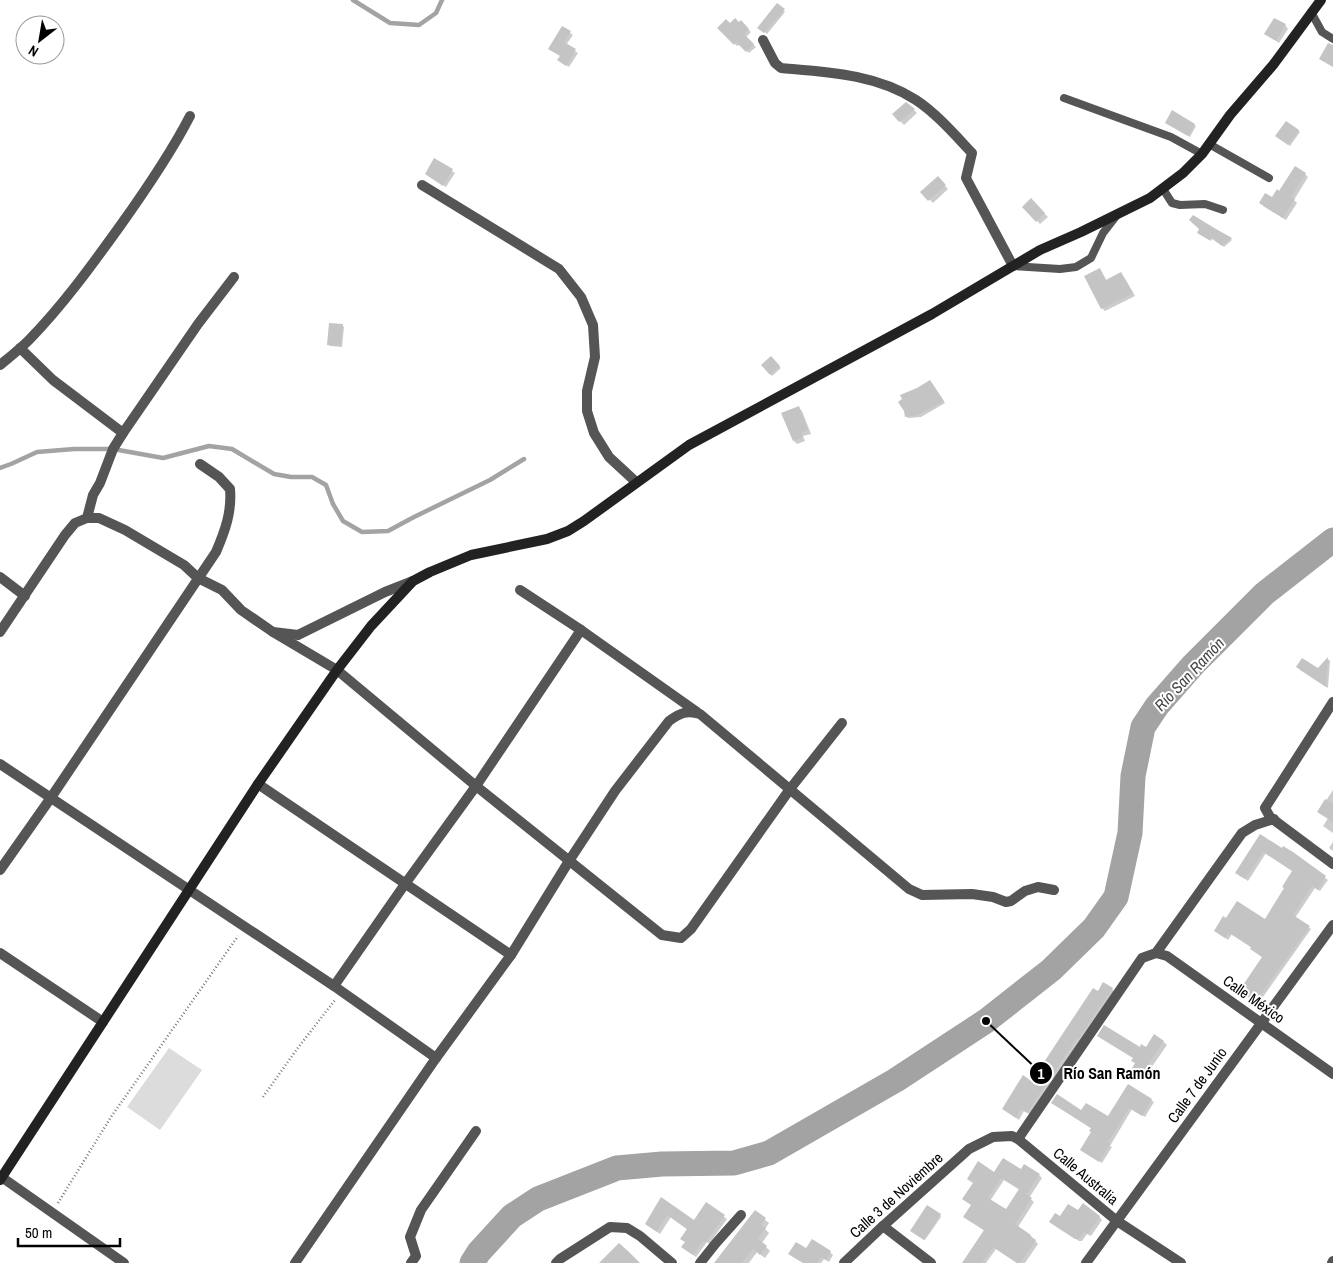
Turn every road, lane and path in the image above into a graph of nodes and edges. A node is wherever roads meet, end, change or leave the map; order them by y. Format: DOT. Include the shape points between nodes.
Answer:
graph roads {
  1 [pos="1321,0"];
  2 [pos="1311,12"];
  3 [pos="1333,39"];
  4 [pos="763,40"];
  5 [pos="1064,98"];
  6 [pos="190,116"];
  7 [pos="1209,144"];
  8 [pos="1202,154"];
  9 [pos="1269,178"];
  10 [pos="422,185"];
  11 [pos="1162,189"];
  12 [pos="1223,210"];
  13 [pos="1118,214"];
  14 [pos="1013,266"];
  15 [pos="234,278"];
  16 [pos="20,348"];
  17 [pos="0,365"];
  18 [pos="123,433"];
  19 [pos="200,464"];
  20 [pos="636,482"];
  21 [pos="87,518"];
  22 [pos="0,577"];
  23 [pos="198,578"];
  24 [pos="412,581"];
  25 [pos="520,590"];
  26 [pos="25,596"];
  27 [pos="581,630"];
  28 [pos="0,632"];
  29 [pos="273,632"];
  30 [pos="337,670"];
  31 [pos="1333,702"];
  32 [pos="700,714"];
  33 [pos="842,723"];
  34 [pos="0,764"];
  35 [pos="258,784"];
  36 [pos="476,786"];
  37 [pos="790,789"];
  38 [pos="50,799"];
  39 [pos="1274,819"];
  40 [pos="569,861"];
  41 [pos="1333,864"];
  42 [pos="0,870"];
  43 [pos="405,884"];
  44 [pos="188,890"];
  45 [pos="1054,890"];
  46 [pos="1333,925"];
  47 [pos="244,927"];
  48 [pos="1156,952"];
  49 [pos="0,953"];
  50 [pos="511,955"];
  51 [pos="338,989"];
  52 [pos="103,1022"];
  53 [pos="1262,1022"];
  54 [pos="436,1058"];
  55 [pos="1333,1074"];
  56 [pos="263,1097"];
  57 [pos="476,1131"];
  58 [pos="1018,1139"];
  59 [pos="1,1178"];
  60 [pos="52,1213"];
  61 [pos="742,1216"];
  62 [pos="1117,1221"];
  63 [pos="882,1226"];
  64 [pos="124,1263"];
  65 [pos="295,1263"];
  66 [pos="411,1263"];
  67 [pos="556,1263"];
  68 [pos="672,1263"];
  69 [pos="700,1263"];
  70 [pos="844,1263"];
  71 [pos="931,1263"];
  72 [pos="1086,1263"];
  73 [pos="1181,1263"];
  1 -- 2 [label="main road"];
  2 -- 3 [label="lane" via="1322,32"];
  2 -- 7 [label="main road"];
  4 -- 14 [label="street" via="780,68 838,73 882,83 917,101 950,130 972,153 966,178"];
  5 -- 8 [label="lane" via="1171,136"];
  6 -- 16 [label="street" via="153,180 102,250 64,300"];
  7 -- 8 [label="main road"];
  7 -- 9 [label="lane"];
  8 -- 11 [label="main road" via="1183,174"];
  10 -- 20 [label="street" via="559,269 581,297 593,325 595,357 587,391 587,411 594,433 609,457"];
  11 -- 12 [label="lane" via="1172,203 1205,204"];
  11 -- 13 [label="main road"];
  13 -- 14 [label="main road"];
  13 -- 14 [label="lane" via="1091,258 1076,267"];
  14 -- 20 [label="main road" via="932,314 689,445"];
  15 -- 18 [label="street"];
  16 -- 17 [label="street"];
  16 -- 18 [label="street" via="53,380"];
  18 -- 21 [label="street" via="93,495"];
  19 -- 23 [label="street" via="230,488 231,502 226,529 216,552"];
  20 -- 24 [label="main road" via="568,531 547,539 471,555"];
  21 -- 23 [label="street" via="99,518 125,530 184,565"];
  21 -- 26 [label="street" via="75,523 65,535"];
  22 -- 26 [label="street"];
  23 -- 29 [label="street" via="222,590 241,610"];
  23 -- 38 [label="street"];
  24 -- 29 [label="street" via="298,635"];
  24 -- 30 [label="main road" via="370,626"];
  25 -- 27 [label="street"];
  26 -- 28 [label="street"];
  27 -- 32 [label="street"];
  27 -- 36 [label="street"];
  29 -- 30 [label="street"];
  30 -- 35 [label="main road"];
  30 -- 36 [label="street"];
  31 -- 39 [label="street" via="1267,802 1267,813"];
  32 -- 37 [label="street"];
  32 -- 40 [label="street" via="690,711 669,721 615,792"];
  33 -- 37 [label="street"];
  34 -- 38 [label="street"];
  35 -- 43 [label="street"];
  35 -- 44 [label="main road"];
  36 -- 40 [label="street"];
  36 -- 43 [label="street"];
  37 -- 40 [label="street" via="691,929 681,938 662,935"];
  37 -- 45 [label="street" via="909,889 922,895 972,894 1006,902 1038,887"];
  38 -- 42 [label="street"];
  38 -- 44 [label="street"];
  39 -- 41 [label="street"];
  39 -- 48 [label="street" via="1255,824 1242,834"];
  40 -- 50 [label="street"];
  43 -- 50 [label="street"];
  43 -- 51 [label="street"];
  44 -- 47 [label="street"];
  44 -- 52 [label="main road"];
  46 -- 53 [label="street, Calle 7 de Junio"];
  47 -- 51 [label="street"];
  47 -- 60 [label="path" via="111,1117"];
  48 -- 53 [label="street, Calle México" via="1167,956"];
  48 -- 58 [label="street" via="1142,958"];
  49 -- 52 [label="street"];
  50 -- 54 [label="street"];
  51 -- 54 [label="street"];
  51 -- 56 [label="path"];
  52 -- 59 [label="main road"];
  53 -- 55 [label="street, Calle México"];
  53 -- 62 [label="street, Calle 7 de Junio"];
  54 -- 65 [label="street"];
  57 -- 66 [label="street" via="421,1210 410,1237 416,1256"];
  58 -- 62 [label="street, Calle Australia"];
  58 -- 63 [label="street, Calle 3 de Noviembre" via="1012,1136 993,1137 969,1150"];
  59 -- 60 [label="street"];
  60 -- 64 [label="street"];
  61 -- 69 [label="street"];
  62 -- 72 [label="street, Calle 7 de Junio"];
  62 -- 73 [label="street, Calle Australia"];
  63 -- 70 [label="street, Calle 3 de Noviembre"];
  63 -- 71 [label="street"];
  67 -- 68 [label="street" via="610,1227 627,1228"];
}
